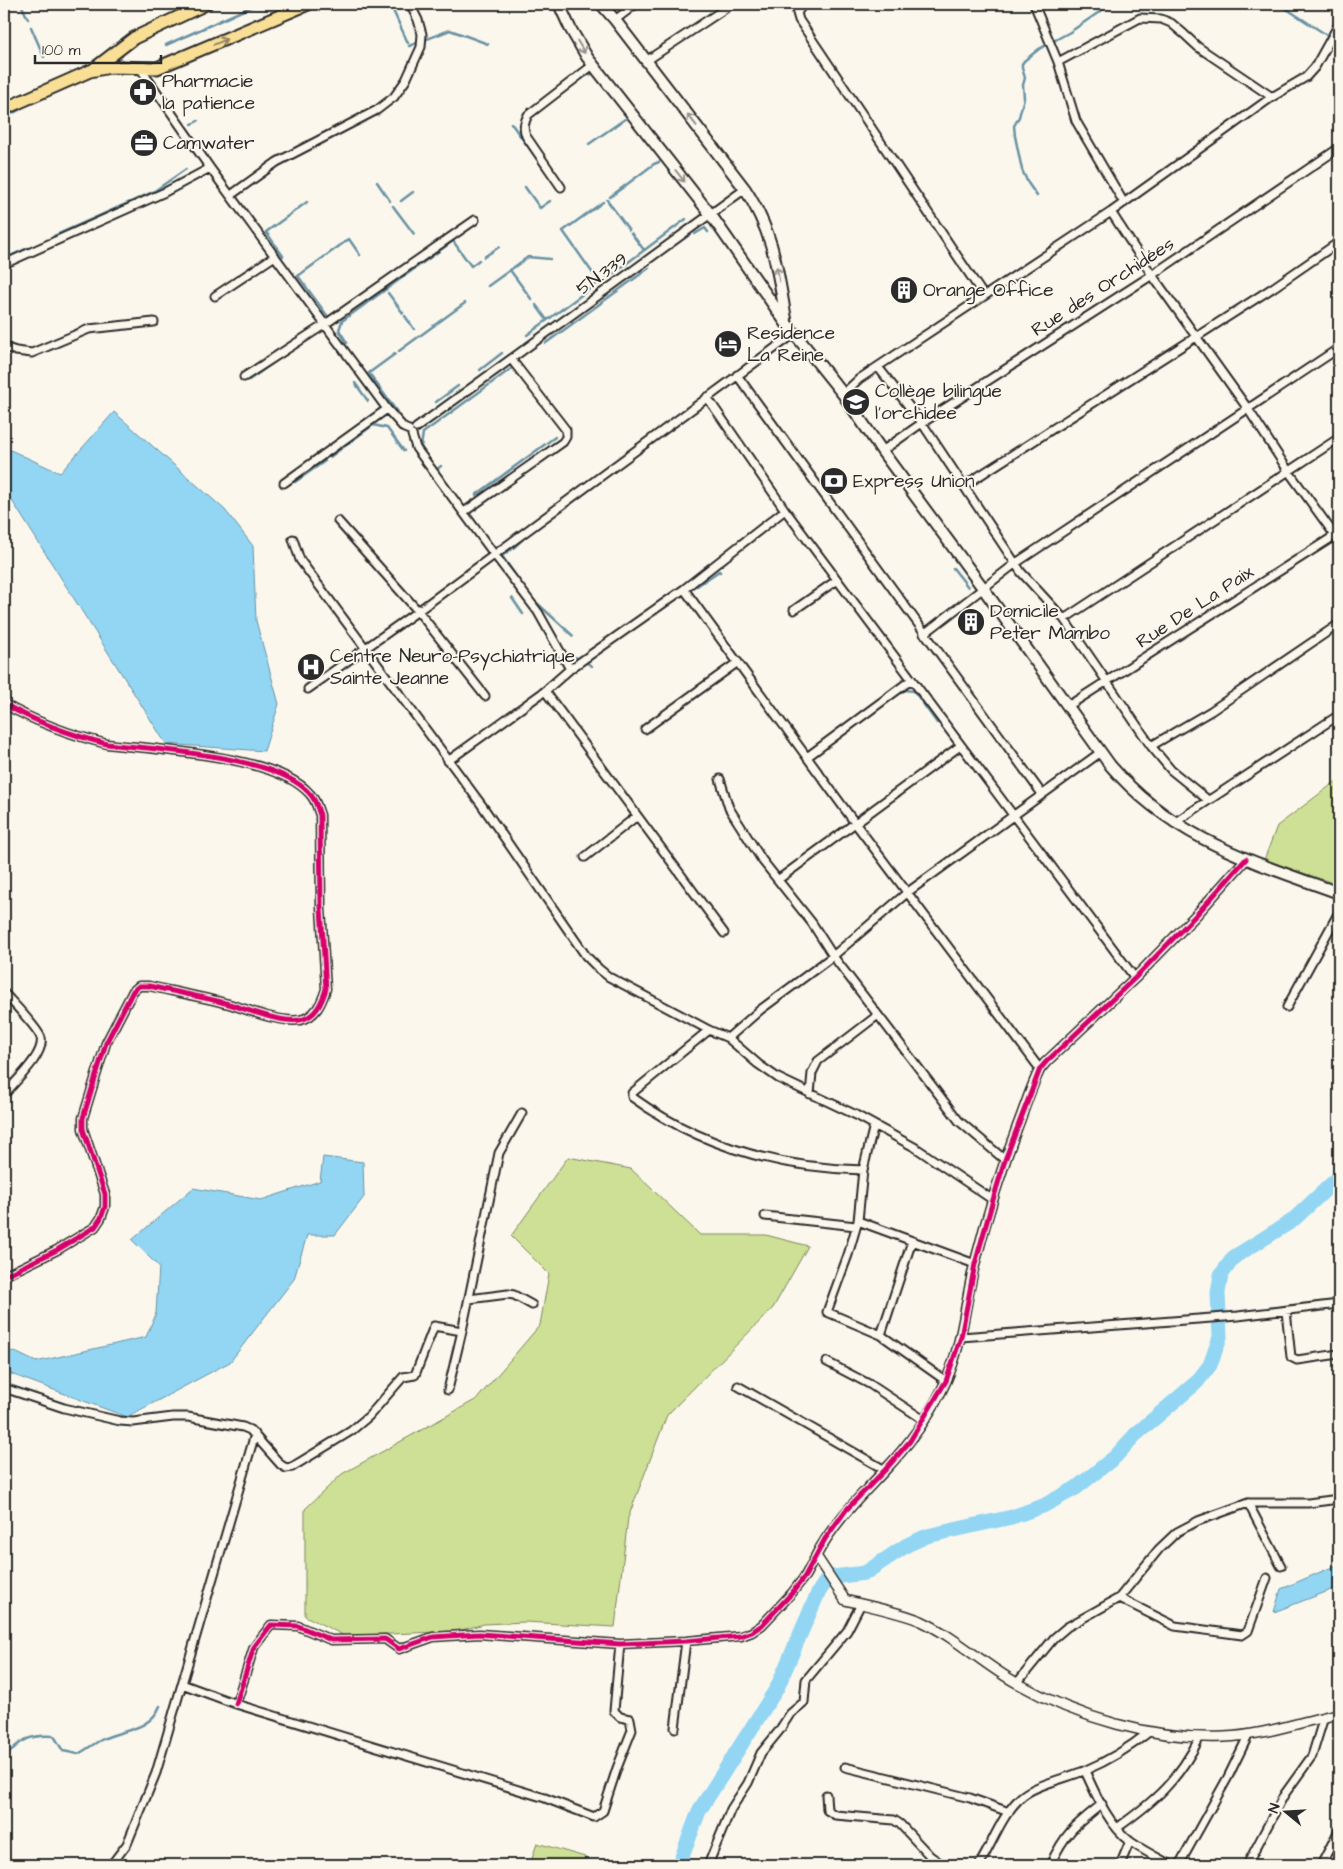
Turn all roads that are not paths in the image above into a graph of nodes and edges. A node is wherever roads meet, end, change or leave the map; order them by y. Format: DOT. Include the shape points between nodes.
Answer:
graph roads {
  1 [pos="206,4"];
  2 [pos="308,4"];
  3 [pos="410,4"];
  4 [pos="559,4"];
  5 [pos="601,4"];
  6 [pos="636,4"];
  7 [pos="732,4"];
  8 [pos="804,4"];
  9 [pos="1036,4"];
  10 [pos="615,20"];
  11 [pos="1339,24"];
  12 [pos="646,60"];
  13 [pos="1058,62"];
  14 [pos="593,64"];
  15 [pos="140,68"];
  16 [pos="90,71"];
  17 [pos="1272,97"];
  18 [pos="4,109"];
  19 [pos="1339,148"];
  20 [pos="210,168"];
  21 [pos="561,187"];
  22 [pos="745,189"];
  23 [pos="230,195"];
  24 [pos="1124,203"];
  25 [pos="1111,212"];
  26 [pos="711,215"];
  27 [pos="475,220"];
  28 [pos="1339,242"];
  29 [pos="275,256"];
  30 [pos="4,264"];
  31 [pos="1152,275"];
  32 [pos="215,296"];
  33 [pos="984,296"];
  34 [pos="154,322"];
  35 [pos="786,322"];
  36 [pos="324,325"];
  37 [pos="794,334"];
  38 [pos="1195,337"];
  39 [pos="4,346"];
  40 [pos="1339,348"];
  41 [pos="511,359"];
  42 [pos="878,367"];
  43 [pos="737,375"];
  44 [pos="244,377"];
  45 [pos="843,394"];
  46 [pos="707,398"];
  47 [pos="387,409"];
  48 [pos="1248,409"];
  49 [pos="922,423"];
  50 [pos="412,431"];
  51 [pos="1339,438"];
  52 [pos="882,451"];
  53 [pos="1289,472"];
  54 [pos="284,483"];
  55 [pos="965,485"];
  56 [pos="785,510"];
  57 [pos="464,512"];
  58 [pos="338,521"];
  59 [pos="1338,537"];
  60 [pos="293,539"];
  61 [pos="494,554"];
  62 [pos="1016,563"];
  63 [pos="837,580"];
  64 [pos="983,588"];
  65 [pos="684,589"];
  66 [pos="794,610"];
  67 [pos="418,611"];
  68 [pos="1064,619"];
  69 [pos="1339,624"];
  70 [pos="924,634"];
  71 [pos="367,648"];
  72 [pos="738,662"];
  73 [pos="570,668"];
  74 [pos="911,680"];
  75 [pos="1107,683"];
  76 [pos="308,689"];
  77 [pos="544,691"];
  78 [pos="485,696"];
  79 [pos="4,704"];
  80 [pos="1068,706"];
  81 [pos="1339,715"];
  82 [pos="645,729"];
  83 [pos="960,746"];
  84 [pos="1151,746"];
  85 [pos="1101,752"];
  86 [pos="807,757"];
  87 [pos="448,761"];
  88 [pos="720,779"];
  89 [pos="1042,794"];
  90 [pos="1208,800"];
  91 [pos="637,816"];
  92 [pos="1014,816"];
  93 [pos="855,822"];
  94 [pos="1174,823"];
  95 [pos="585,857"];
  96 [pos="1246,859"];
  97 [pos="779,879"];
  98 [pos="908,892"];
  99 [pos="1339,893"];
  100 [pos="1339,912"];
  101 [pos="724,933"];
  102 [pos="833,956"];
  103 [pos="1135,978"];
  104 [pos="4,993"];
  105 [pos="1287,1007"];
  106 [pos="878,1015"];
  107 [pos="709,1030"];
  108 [pos="728,1038"];
  109 [pos="1040,1069"];
  110 [pos="810,1094"];
  111 [pos="4,1095"];
  112 [pos="522,1112"];
  113 [pos="874,1125"];
  114 [pos="1005,1160"];
  115 [pos="863,1170"];
  116 [pos="993,1200"];
  117 [pos="764,1216"];
  118 [pos="857,1224"];
  119 [pos="912,1241"];
  120 [pos="974,1264"];
  121 [pos="4,1276"];
  122 [pos="469,1299"];
  123 [pos="1339,1304"];
  124 [pos="532,1305"];
  125 [pos="1286,1311"];
  126 [pos="462,1331"];
  127 [pos="881,1335"];
  128 [pos="961,1338"];
  129 [pos="1339,1354"];
  130 [pos="827,1362"];
  131 [pos="946,1381"];
  132 [pos="738,1386"];
  133 [pos="4,1388"];
  134 [pos="448,1390"];
  135 [pos="924,1420"];
  136 [pos="254,1434"];
  137 [pos="885,1470"];
  138 [pos="1339,1500"];
  139 [pos="1248,1503"];
  140 [pos="816,1556"];
  141 [pos="1282,1566"];
  142 [pos="1267,1578"];
  143 [pos="1119,1598"];
  144 [pos="861,1604"];
  145 [pos="686,1641"];
  146 [pos="620,1644"];
  147 [pos="1017,1683"];
  148 [pos="182,1684"];
  149 [pos="236,1704"];
  150 [pos="1339,1714"];
  151 [pos="1324,1717"];
  152 [pos="675,1728"];
  153 [pos="1149,1732"];
  154 [pos="1248,1736"];
  155 [pos="1200,1737"];
  156 [pos="845,1767"];
  157 [pos="1086,1770"];
  158 [pos="826,1795"];
  159 [pos="1102,1804"];
  160 [pos="1008,1812"];
  161 [pos="1117,1828"];
  162 [pos="1339,1830"];
  163 [pos="1130,1841"];
  164 [pos="112,1865"];
  165 [pos="708,1865"];
  166 [pos="943,1865"];
  167 [pos="979,1865"];
  168 [pos="1050,1865"];
  169 [pos="1120,1865"];
  170 [pos="1171,1865"];
  171 [pos="1180,1865"];
  172 [pos="1247,1865"];
  173 [pos="1321,1865"];
  1 -- 16 [label="main road" via="134,38"];
  15 -- 2 [label="main road, one-way" via="157,68"];
  3 -- 23 [label="street" via="422,34 422,47 394,97 377,110 277,162"];
  4 -- 14 [label="main road, one-way" via="577,41"];
  5 -- 10 [label="main road"];
  6 -- 10 [label="street"];
  7 -- 12 [label="street"];
  8 -- 33 [label="street" via="797,13 799,20"];
  9 -- 13 [label="street"];
  10 -- 12 [label="main road"];
  11 -- 17 [label="street" via="1315,68"];
  22 -- 12 [label="main road, one-way"];
  13 -- 17 [label="street" via="1140,18 1161,19"];
  13 -- 24 [label="street" via="1081,132"];
  14 -- 21 [label="street" via="528,115 524,123 526,136"];
  14 -- 26 [label="main road, one-way"];
  15 -- 16 [label="main road" via="110,66"];
  15 -- 20 [label="street"];
  16 -- 18 [label="main road"];
  17 -- 24 [label="street"];
  19 -- 31 [label="street, Rue des Orchidées"];
  20 -- 23 [label="street"];
  20 -- 30 [label="street"];
  22 -- 26 [label="street, 5N.339"];
  35 -- 22 [label="main road, one-way" via="770,238"];
  23 -- 29 [label="street"];
  24 -- 25 [label="street"];
  25 -- 31 [label="street"];
  25 -- 33 [label="street"];
  26 -- 35 [label="main road"];
  26 -- 41 [label="street, 5N.339"];
  27 -- 36 [label="street"];
  28 -- 38 [label="street"];
  29 -- 32 [label="street"];
  29 -- 36 [label="street"];
  31 -- 38 [label="street"];
  31 -- 49 [label="street, Rue des Orchidées"];
  33 -- 42 [label="street"];
  34 -- 39 [label="street" via="89,329 32,352"];
  35 -- 37 [label="main road"];
  36 -- 44 [label="street"];
  36 -- 47 [label="street"];
  37 -- 43 [label="street"];
  37 -- 45 [label="main road"];
  38 -- 48 [label="street"];
  38 -- 55 [label="street"];
  40 -- 48 [label="street"];
  41 -- 50 [label="street, 5N.339"];
  41 -- 57 [label="street" via="566,430 566,437 564,442"];
  42 -- 45 [label="street"];
  42 -- 49 [label="street"];
  43 -- 46 [label="street"];
  43 -- 70 [label="street"];
  45 -- 52 [label="main road"];
  46 -- 56 [label="street"];
  46 -- 61 [label="street"];
  47 -- 50 [label="street" via="404,428"];
  47 -- 54 [label="street"];
  48 -- 53 [label="street"];
  48 -- 62 [label="street"];
  49 -- 52 [label="street, Rue des Orchidées"];
  49 -- 55 [label="street"];
  50 -- 57 [label="street" via="416,448"];
  51 -- 53 [label="street"];
  52 -- 64 [label="main road"];
  53 -- 59 [label="street"];
  53 -- 68 [label="street"];
  55 -- 62 [label="street"];
  56 -- 63 [label="street"];
  56 -- 65 [label="street"];
  57 -- 61 [label="street"];
  58 -- 67 [label="street"];
  59 -- 75 [label="street, Rue De La Paix"];
  60 -- 71 [label="street" via="300,560"];
  61 -- 67 [label="street"];
  61 -- 73 [label="street" via="544,621"];
  62 -- 64 [label="street"];
  62 -- 68 [label="street"];
  63 -- 66 [label="street"];
  63 -- 74 [label="street"];
  64 -- 70 [label="street"];
  64 -- 80 [label="main road"];
  65 -- 72 [label="street"];
  65 -- 73 [label="street"];
  67 -- 71 [label="street"];
  67 -- 78 [label="street"];
  68 -- 75 [label="street"];
  69 -- 84 [label="street" via="1211,711"];
  70 -- 89 [label="street"];
  71 -- 76 [label="street"];
  71 -- 87 [label="street"];
  72 -- 82 [label="street"];
  72 -- 86 [label="street"];
  73 -- 77 [label="street"];
  74 -- 83 [label="street"];
  74 -- 86 [label="street"];
  75 -- 80 [label="street, Rue De La Paix"];
  75 -- 84 [label="street"];
  77 -- 87 [label="street"];
  77 -- 91 [label="street"];
  79 -- 121 [label="street" via="44,724 89,740 247,763 282,776 310,794 320,815 326,989 313,1015 301,1020 284,1020 149,986 132,990 106,1043 83,1118 83,1129 105,1194 101,1218 95,1227 57,1250"];
  80 -- 85 [label="main road"];
  81 -- 90 [label="street"];
  83 -- 92 [label="street"];
  83 -- 93 [label="street"];
  84 -- 90 [label="street" via="1171,770"];
  85 -- 89 [label="street"];
  85 -- 94 [label="main road" via="1144,801"];
  86 -- 93 [label="street"];
  87 -- 107 [label="street" via="599,970"];
  88 -- 97 [label="street" via="729,808 762,860"];
  89 -- 92 [label="street"];
  90 -- 94 [label="street"];
  91 -- 95 [label="street"];
  91 -- 101 [label="street"];
  92 -- 98 [label="street"];
  92 -- 103 [label="street"];
  93 -- 97 [label="street"];
  93 -- 98 [label="street"];
  94 -- 96 [label="main road"];
  96 -- 99 [label="main road"];
  96 -- 103 [label="street"];
  97 -- 102 [label="street"];
  98 -- 102 [label="street"];
  98 -- 109 [label="street"];
  100 -- 105 [label="street"];
  102 -- 106 [label="street"];
  102 -- 108 [label="street"];
  103 -- 109 [label="street"];
  104 -- 111 [label="street" via="40,1036 41,1046 38,1055"];
  106 -- 110 [label="street" via="818,1061 812,1073"];
  106 -- 114 [label="street" via="959,1121"];
  107 -- 108 [label="street"];
  107 -- 115 [label="street" via="632,1093 632,1097 682,1129 730,1148 799,1165"];
  108 -- 110 [label="street" via="778,1078"];
  109 -- 114 [label="street"];
  110 -- 113 [label="street"];
  112 -- 122 [label="street" via="499,1153"];
  113 -- 115 [label="street"];
  113 -- 116 [label="street" via="916,1148"];
  114 -- 116 [label="street"];
  115 -- 118 [label="street"];
  116 -- 120 [label="street"];
  117 -- 118 [label="street"];
  118 -- 119 [label="street"];
  118 -- 127 [label="street" via="827,1312"];
  119 -- 120 [label="street"];
  119 -- 127 [label="street"];
  120 -- 128 [label="street"];
  122 -- 124 [label="street" via="508,1294"];
  122 -- 126 [label="street"];
  123 -- 125 [label="street"];
  125 -- 128 [label="street"];
  125 -- 129 [label="street" via="1293,1359"];
  126 -- 134 [label="street"];
  126 -- 136 [label="street" via="434,1326 415,1375 403,1377 370,1416 351,1431 292,1467 281,1465"];
  127 -- 131 [label="street"];
  128 -- 131 [label="street"];
  130 -- 135 [label="street" via="871,1385"];
  131 -- 135 [label="street"];
  132 -- 137 [label="street"];
  133 -- 136 [label="street" via="64,1408 120,1421 188,1417 243,1426"];
  135 -- 137 [label="street"];
  136 -- 148 [label="street"];
  137 -- 140 [label="street" via="846,1510 824,1539"];
  138 -- 139 [label="street"];
  139 -- 141 [label="street"];
  139 -- 143 [label="street" via="1177,1532 1159,1548"];
  140 -- 144 [label="street" via="845,1600"];
  140 -- 145 [label="street" via="792,1593 752,1632"];
  142 -- 143 [label="street" via="1248,1631 1242,1635 1175,1626"];
  143 -- 147 [label="street" via="1067,1627"];
  144 -- 147 [label="street" via="919,1620"];
  144 -- 165 [label="street" via="847,1631 806,1680 804,1702 790,1714 761,1754 731,1809"];
  145 -- 146 [label="street"];
  145 -- 152 [label="street"];
  146 -- 149 [label="street" via="479,1634 432,1637 399,1649 385,1639 331,1640 298,1626 271,1624 254,1648"];
  146 -- 149 [label="street" via="614,1711 620,1717 630,1719 632,1730 603,1811 594,1817 545,1798"];
  147 -- 153 [label="street" via="1082,1712"];
  148 -- 149 [label="street"];
  148 -- 164 [label="street" via="156,1773 127,1844"];
  150 -- 151 [label="street"];
  151 -- 154 [label="street"];
  151 -- 172 [label="street" via="1312,1756 1284,1795"];
  153 -- 155 [label="street"];
  153 -- 157 [label="street" via="1124,1751"];
  154 -- 155 [label="street"];
  154 -- 171 [label="street"];
  155 -- 161 [label="street" via="1190,1759 1172,1781 1149,1805"];
  156 -- 160 [label="street" via="970,1798"];
  157 -- 159 [label="street"];
  157 -- 160 [label="street" via="1026,1793"];
  158 -- 166 [label="street" via="827,1810 835,1815 894,1820"];
  159 -- 161 [label="street"];
  159 -- 168 [label="street" via="1069,1831"];
  160 -- 167 [label="street"];
  161 -- 163 [label="street"];
  162 -- 173 [label="street"];
  163 -- 169 [label="street"];
  163 -- 170 [label="street"];
}
